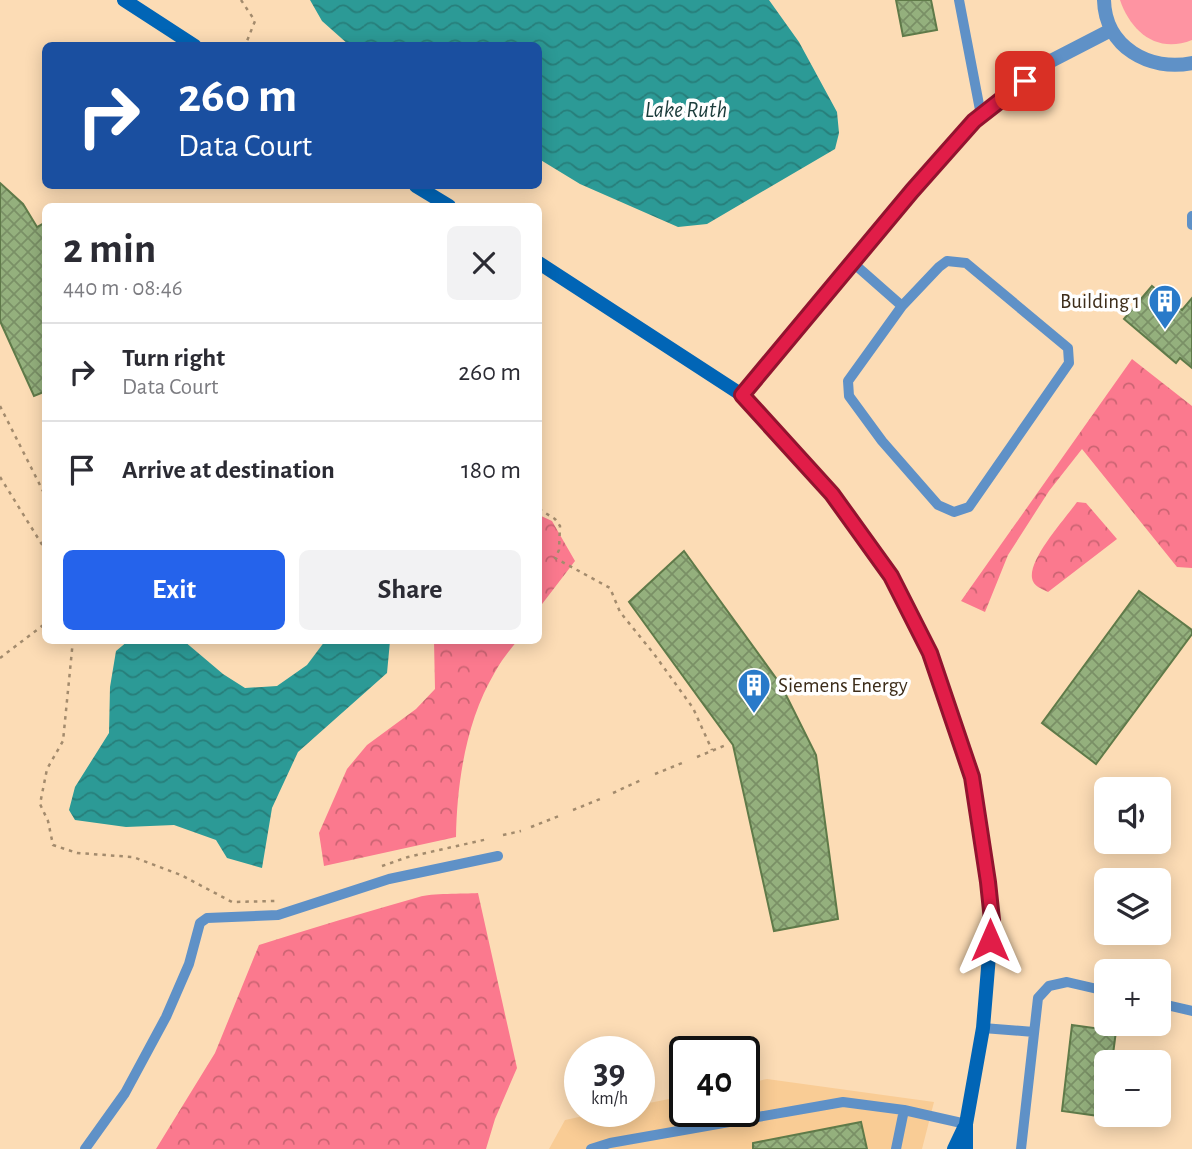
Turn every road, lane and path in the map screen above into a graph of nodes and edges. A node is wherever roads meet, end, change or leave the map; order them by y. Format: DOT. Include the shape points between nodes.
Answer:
graph roads {
  1 [pos="124,0"];
  2 [pos="241,0"];
  3 [pos="959,0"];
  4 [pos="1104,0"];
  5 [pos="1111,30"];
  6 [pos="189,42"];
  7 [pos="247,42"];
  8 [pos="1192,63"];
  9 [pos="981,115"];
  10 [pos="421,189"];
  11 [pos="444,203"];
  12 [pos="1192,216"];
  13 [pos="1192,225"];
  14 [pos="852,262"];
  15 [pos="542,265"];
  16 [pos="902,306"];
  17 [pos="742,395"];
  18 [pos="0,406"];
  19 [pos="0,477"];
  20 [pos="42,489"];
  21 [pos="542,511"];
  22 [pos="42,545"];
  23 [pos="42,627"];
  24 [pos="73,644"];
  25 [pos="0,658"];
  26 [pos="726,745"];
  27 [pos="712,750"];
  28 [pos="697,757"];
  29 [pos="682,763"];
  30 [pos="655,774"];
  31 [pos="641,780"];
  32 [pos="614,793"];
  33 [pos="600,799"];
  34 [pos="573,810"];
  35 [pos="559,816"];
  36 [pos="531,827"];
  37 [pos="521,831"];
  38 [pos="503,835"];
  39 [pos="488,839"];
  40 [pos="498,856"];
  41 [pos="382,866"];
  42 [pos="279,901"];
  43 [pos="1094,988"];
  44 [pos="1171,1006"];
  45 [pos="1192,1011"];
  46 [pos="983,1028"];
  47 [pos="1034,1032"];
  48 [pos="905,1110"];
  49 [pos="966,1124"];
  50 [pos="86,1149"];
  51 [pos="591,1149"];
  52 [pos="896,1149"];
  53 [pos="954,1149"];
  54 [pos="966,1149"];
  55 [pos="1021,1149"];
  1 -- 6 [label="street"];
  2 -- 7 [label="path" via="255,21"];
  3 -- 9 [label="lane"];
  4 -- 5 [label="street"];
  5 -- 8 [label="street" via="1127,49 1149,62 1173,67"];
  5 -- 9 [label="street" via="1047,64"];
  9 -- 14 [label="street"];
  10 -- 11 [label="street"];
  12 -- 13 [label="lane"];
  14 -- 16 [label="lane"];
  14 -- 17 [label="street"];
  15 -- 17 [label="street"];
  16 -- 16 [label="lane" via="848,381 849,396 938,505 954,512 969,507 1069,363 1068,348 966,263 947,261"];
  17 -- 46 [label="street" via="832,494 891,576 930,653 972,777 988,882 992,920"];
  18 -- 20 [label="path"];
  19 -- 22 [label="path"];
  21 -- 27 [label="path" via="560,526 555,558 610,588 620,612 693,708"];
  23 -- 25 [label="path"];
  24 -- 42 [label="path" via="63,741 47,769 40,804 53,845 77,853 133,857 232,902"];
  26 -- 27 [label="path"];
  27 -- 28 [label="path"];
  29 -- 30 [label="path"];
  31 -- 32 [label="path"];
  33 -- 34 [label="path"];
  35 -- 36 [label="path"];
  37 -- 38 [label="path"];
  39 -- 41 [label="path"];
  40 -- 50 [label="lane" via="389,880 278,915 206,918 200,923 189,964 166,1017 125,1093"];
  43 -- 47 [label="lane" via="1067,982 1049,986 1038,998"];
  44 -- 45 [label="lane"];
  46 -- 47 [label="lane"];
  46 -- 49 [label="street"];
  47 -- 55 [label="lane"];
  48 -- 49 [label="lane"];
  48 -- 51 [label="lane" via="843,1102"];
  48 -- 52 [label="lane"];
  49 -- 53 [label="street"];
  49 -- 54 [label="street"];
}
